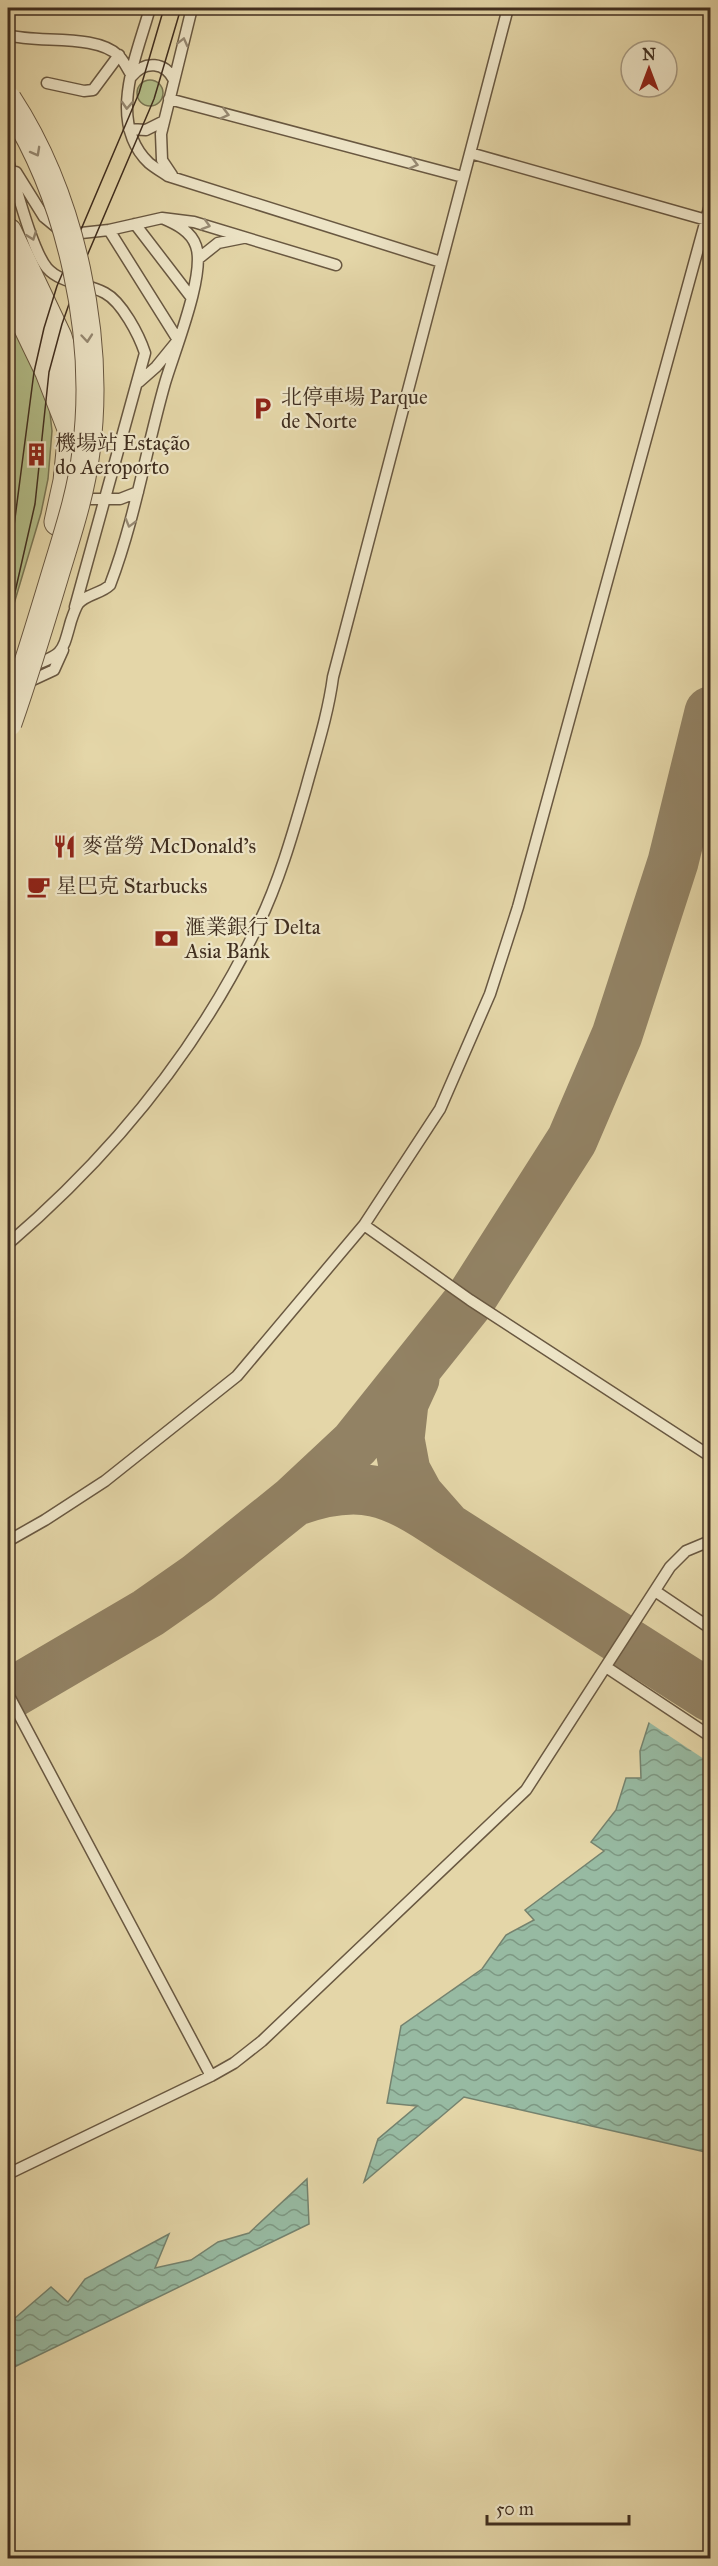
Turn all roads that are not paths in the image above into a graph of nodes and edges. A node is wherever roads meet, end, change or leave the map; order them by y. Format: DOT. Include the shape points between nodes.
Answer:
graph roads {
  1 [pos="150,8"];
  2 [pos="192,8"];
  3 [pos="508,8"];
  4 [pos="8,35"];
  5 [pos="119,56"];
  6 [pos="132,76"];
  7 [pos="174,81"];
  8 [pos="47,83"];
  9 [pos="169,99"];
  10 [pos="8,100"];
  11 [pos="164,121"];
  12 [pos="129,129"];
  13 [pos="470,153"];
  14 [pos="8,160"];
  15 [pos="463,177"];
  16 [pos="174,178"];
  17 [pos="711,205"];
  18 [pos="162,218"];
  19 [pos="708,221"];
  20 [pos="135,224"];
  21 [pos="109,230"];
  22 [pos="8,232"];
  23 [pos="249,238"];
  24 [pos="198,259"];
  25 [pos="441,262"];
  26 [pos="336,265"];
  27 [pos="8,287"];
  28 [pos="191,297"];
  29 [pos="178,340"];
  30 [pos="145,353"];
  31 [pos="156,367"];
  32 [pos="139,382"];
  33 [pos="165,383"];
  34 [pos="72,431"];
  35 [pos="138,492"];
  36 [pos="105,499"];
  37 [pos="62,507"];
  38 [pos="75,610"];
  39 [pos="63,650"];
  40 [pos="9,684"];
  41 [pos="8,723"];
  42 [pos="364,1225"];
  43 [pos="8,1244"];
  44 [pos="711,1456"];
  45 [pos="8,1541"];
  46 [pos="711,1541"];
  47 [pos="655,1592"];
  48 [pos="711,1628"];
  49 [pos="606,1667"];
  50 [pos="8,1694"];
  51 [pos="711,1736"];
  52 [pos="211,2076"];
  53 [pos="8,2174"];
  1 -- 6 [label="lane"];
  7 -- 2 [label="lane, one-way"];
  3 -- 13 [label="lane"];
  4 -- 5 [label="lane" via="84,42"];
  5 -- 6 [label="lane"];
  5 -- 8 [label="lane" via="93,90"];
  6 -- 7 [label="lane" via="151,64 165,68"];
  6 -- 12 [label="lane, one-way" via="127,96"];
  7 -- 9 [label="lane"];
  9 -- 11 [label="lane"];
  9 -- 15 [label="lane, one-way"];
  10 -- 41 [label="street, one-way, bridge" via="47,172 71,238 85,326 90,402 86,455 72,517"];
  11 -- 12 [label="lane" via="146,130"];
  11 -- 16 [label="lane" via="160,149"];
  12 -- 16 [label="lane" via="148,162"];
  13 -- 15 [label="lane"];
  13 -- 19 [label="lane"];
  14 -- 21 [label="lane" via="51,226 72,234"];
  14 -- 30 [label="lane, one-way" via="33,240 46,267 63,279 106,294 124,313"];
  15 -- 25 [label="lane"];
  16 -- 25 [label="lane"];
  17 -- 19 [label="lane"];
  18 -- 20 [label="lane"];
  18 -- 23 [label="lane, one-way" via="194,222"];
  18 -- 24 [label="lane" via="190,235"];
  19 -- 42 [label="lane" via="519,907 490,993 440,1109"];
  20 -- 21 [label="lane"];
  20 -- 28 [label="lane"];
  21 -- 29 [label="lane"];
  22 -- 34 [label="street" via="58,337"];
  23 -- 24 [label="lane" via="218,243"];
  23 -- 26 [label="lane"];
  24 -- 28 [label="lane"];
  25 -- 43 [label="lane" via="333,677 330,702 293,830 259,924 216,1004 121,1136"];
  27 -- 34 [label="street" via="50,372"];
  28 -- 29 [label="lane"];
  29 -- 31 [label="lane"];
  29 -- 33 [label="lane"];
  30 -- 31 [label="lane"];
  30 -- 32 [label="lane"];
  31 -- 32 [label="lane"];
  31 -- 33 [label="lane"];
  32 -- 36 [label="lane"];
  33 -- 35 [label="lane"];
  34 -- 37 [label="street"];
  35 -- 36 [label="lane" via="129,497"];
  35 -- 38 [label="lane, one-way" via="110,585 85,598"];
  36 -- 37 [label="lane" via="83,498"];
  36 -- 38 [label="lane"];
  37 -- 40 [label="street"];
  38 -- 39 [label="lane"];
  39 -- 40 [label="lane"];
  39 -- 40 [label="lane" via="54,670"];
  42 -- 44 [label="lane" via="470,1300"];
  42 -- 45 [label="lane" via="237,1376 105,1481"];
  46 -- 47 [label="lane" via="686,1551 670,1567"];
  47 -- 48 [label="lane"];
  47 -- 49 [label="lane"];
  49 -- 51 [label="lane"];
  49 -- 52 [label="lane" via="526,1790 262,2041"];
  50 -- 52 [label="lane"];
  52 -- 53 [label="lane"];
}
